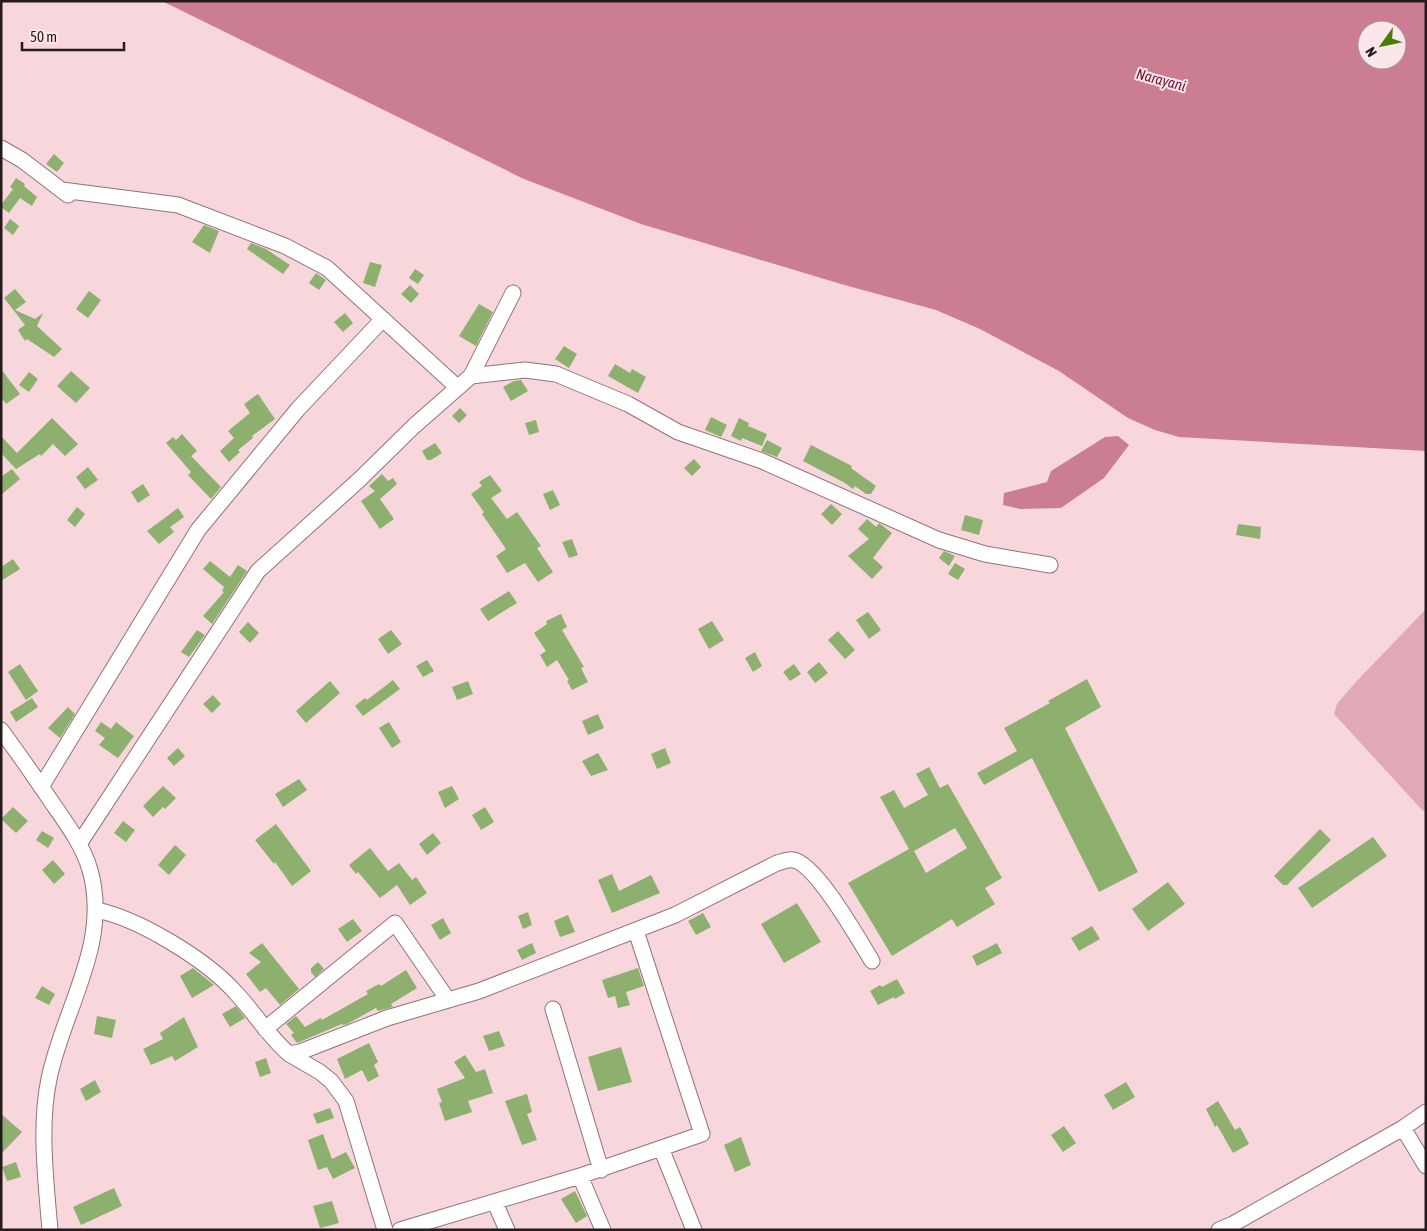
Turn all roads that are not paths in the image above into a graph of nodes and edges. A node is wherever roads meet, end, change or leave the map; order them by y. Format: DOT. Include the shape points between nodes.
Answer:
graph roads {
  1 [pos="1,148"];
  2 [pos="512,293"];
  3 [pos="383,319"];
  4 [pos="471,376"];
  5 [pos="456,386"];
  6 [pos="1050,565"];
  7 [pos="1,730"];
  8 [pos="41,787"];
  9 [pos="79,844"];
  10 [pos="96,910"];
  11 [pos="636,931"];
  12 [pos="872,961"];
  13 [pos="448,1000"];
  14 [pos="553,1009"];
  15 [pos="265,1029"];
  16 [pos="288,1054"];
  17 [pos="1426,1112"];
  18 [pos="1403,1128"];
  19 [pos="661,1148"];
  20 [pos="1426,1166"];
  21 [pos="601,1170"];
  22 [pos="580,1176"];
  23 [pos="495,1203"];
  24 [pos="404,1229"];
  25 [pos="50,1230"];
  26 [pos="385,1230"];
  27 [pos="507,1230"];
  28 [pos="603,1230"];
  29 [pos="694,1230"];
  30 [pos="1219,1230"];
  1 -- 3 [label="street" via="66,194 178,205 285,246 327,268"];
  2 -- 4 [label="street"];
  3 -- 5 [label="street"];
  3 -- 8 [label="street" via="298,409 198,530"];
  4 -- 5 [label="street"];
  4 -- 6 [label="street" via="525,370 556,374 628,404 678,432 762,461 939,540 985,554"];
  5 -- 9 [label="street" via="258,571"];
  7 -- 8 [label="street"];
  8 -- 9 [label="street"];
  9 -- 10 [label="street" via="90,870"];
  10 -- 15 [label="street" via="113,913 196,958 236,993"];
  10 -- 25 [label="street" via="89,957 55,1056 45,1102"];
  11 -- 12 [label="street" via="675,916 777,862 793,860 807,868 819,881"];
  11 -- 13 [label="street"];
  11 -- 19 [label="street" via="702,1134"];
  13 -- 15 [label="street" via="395,923"];
  13 -- 16 [label="street"];
  14 -- 21 [label="street"];
  15 -- 16 [label="street"];
  16 -- 26 [label="street" via="320,1072 346,1101"];
  17 -- 18 [label="street"];
  18 -- 20 [label="street"];
  18 -- 30 [label="street"];
  19 -- 21 [label="street"];
  19 -- 29 [label="street"];
  21 -- 22 [label="street"];
  22 -- 23 [label="street"];
  22 -- 28 [label="street"];
  23 -- 24 [label="street"];
  23 -- 27 [label="street"];
}
